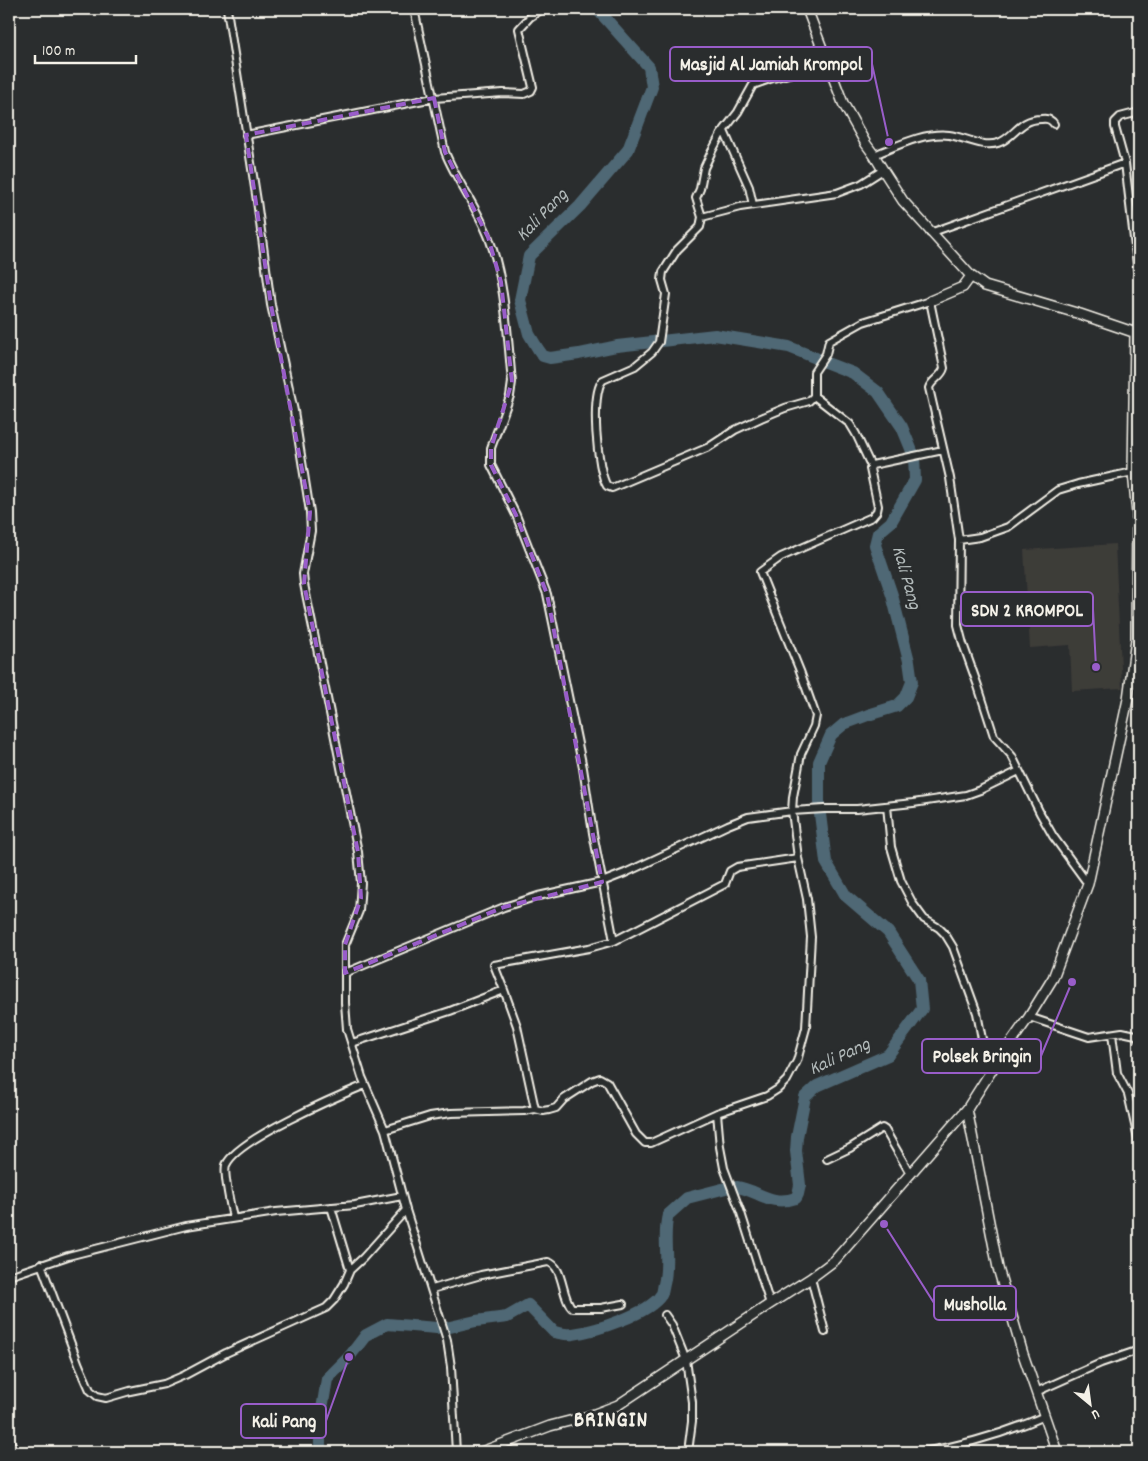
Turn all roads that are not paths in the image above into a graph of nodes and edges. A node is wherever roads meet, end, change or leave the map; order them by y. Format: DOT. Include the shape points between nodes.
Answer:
graph roads {
  1 [pos="227,9"];
  2 [pos="414,9"];
  3 [pos="542,9"];
  4 [pos="807,9"];
  5 [pos="827,64"];
  6 [pos="434,98"];
  7 [pos="1139,112"];
  8 [pos="1054,124"];
  9 [pos="724,131"];
  10 [pos="246,135"];
  11 [pos="874,155"];
  12 [pos="1125,163"];
  13 [pos="882,170"];
  14 [pos="753,205"];
  15 [pos="702,216"];
  16 [pos="930,233"];
  17 [pos="971,276"];
  18 [pos="1139,281"];
  19 [pos="930,301"];
  20 [pos="1139,322"];
  21 [pos="1137,334"];
  22 [pos="814,396"];
  23 [pos="943,450"];
  24 [pos="871,466"];
  25 [pos="1133,472"];
  26 [pos="959,540"];
  27 [pos="1138,642"];
  28 [pos="1019,771"];
  29 [pos="887,806"];
  30 [pos="792,811"];
  31 [pos="798,858"];
  32 [pos="602,882"];
  33 [pos="1088,884"];
  34 [pos="614,941"];
  35 [pos="345,973"];
  36 [pos="504,990"];
  37 [pos="1030,1017"];
  38 [pos="1112,1034"];
  39 [pos="1139,1038"];
  40 [pos="352,1043"];
  41 [pos="995,1065"];
  42 [pos="366,1085"];
  43 [pos="535,1109"];
  44 [pos="967,1109"];
  45 [pos="717,1113"];
  46 [pos="385,1130"];
  47 [pos="1139,1143"];
  48 [pos="827,1159"];
  49 [pos="911,1175"];
  50 [pos="402,1196"];
  51 [pos="331,1207"];
  52 [pos="406,1210"];
  53 [pos="233,1218"];
  54 [pos="41,1264"];
  55 [pos="350,1270"];
  56 [pos="9,1276"];
  57 [pos="812,1278"];
  58 [pos="432,1289"];
  59 [pos="623,1304"];
  60 [pos="770,1304"];
  61 [pos="665,1315"];
  62 [pos="825,1332"];
  63 [pos="1139,1350"];
  64 [pos="686,1360"];
  65 [pos="1036,1392"];
  66 [pos="1045,1416"];
  67 [pos="9,1438"];
  68 [pos="15,1452"];
  69 [pos="456,1452"];
  70 [pos="480,1452"];
  71 [pos="688,1452"];
  72 [pos="923,1452"];
  73 [pos="1057,1452"];
  1 -- 10 [label="street"];
  2 -- 6 [label="street"];
  3 -- 6 [label="street" via="519,29 533,87 531,92"];
  4 -- 5 [label="street"];
  5 -- 9 [label="street" via="753,85"];
  5 -- 11 [label="street" via="843,104"];
  6 -- 10 [label="street"];
  6 -- 32 [label="street" via="445,152 488,237 501,282 512,382 491,448 491,465 516,515 547,594 583,768"];
  7 -- 12 [label="street" via="1115,122"];
  8 -- 11 [label="street" via="1048,119 1038,119 1024,124 1000,143 988,145 948,135 929,136"];
  9 -- 14 [label="street" via="750,187"];
  9 -- 15 [label="street" via="704,168 696,198"];
  10 -- 35 [label="street" via="271,305 294,411 310,512 311,531 304,584 358,852 361,898 345,945"];
  11 -- 13 [label="street"];
  12 -- 16 [label="street"];
  12 -- 18 [label="street"];
  13 -- 14 [label="street" via="861,184 837,193"];
  13 -- 16 [label="street"];
  14 -- 15 [label="street"];
  15 -- 22 [label="street" via="700,227 677,250 663,272 666,294 659,342 635,366 599,384 596,400 598,453 605,484 612,488 670,465 709,447 735,430 809,401"];
  16 -- 17 [label="street"];
  17 -- 19 [label="street" via="963,287"];
  17 -- 21 [label="street" via="985,286"];
  19 -- 22 [label="street" via="863,322 829,341 826,354 814,372"];
  19 -- 23 [label="street" via="944,368 929,388"];
  20 -- 21 [label="street"];
  21 -- 25 [label="street"];
  22 -- 24 [label="street" via="850,424"];
  23 -- 24 [label="street"];
  23 -- 26 [label="street"];
  24 -- 30 [label="street" via="878,506 872,517 781,557 760,572 816,716 801,754"];
  25 -- 26 [label="street" via="1058,490 1008,527"];
  25 -- 27 [label="street" via="1137,514"];
  26 -- 28 [label="street" via="957,603 962,644 994,736 1012,756"];
  27 -- 33 [label="street"];
  28 -- 29 [label="street" via="966,794"];
  28 -- 33 [label="street" via="1053,836"];
  29 -- 30 [label="street"];
  29 -- 41 [label="street" via="891,847 901,881 924,919 946,934 953,947 977,1013 982,1038"];
  30 -- 31 [label="street"];
  30 -- 32 [label="street" via="748,818 728,825"];
  31 -- 34 [label="street" via="730,871 725,884"];
  31 -- 45 [label="street" via="811,938 806,1028 797,1061 778,1090"];
  32 -- 34 [label="street"];
  32 -- 35 [label="street" via="504,907"];
  33 -- 37 [label="street" via="1053,978"];
  34 -- 36 [label="street" via="494,965"];
  35 -- 40 [label="street" via="347,1029"];
  36 -- 40 [label="street"];
  36 -- 43 [label="street" via="516,1026"];
  37 -- 38 [label="street" via="1089,1037"];
  37 -- 41 [label="street"];
  38 -- 39 [label="street" via="1122,1032"];
  38 -- 47 [label="street" via="1117,1073 1128,1094"];
  40 -- 42 [label="street"];
  41 -- 44 [label="street"];
  42 -- 46 [label="street"];
  42 -- 53 [label="street" via="284,1122 231,1159 226,1172"];
  43 -- 45 [label="street" via="556,1108 600,1078 607,1082 636,1134 645,1143"];
  43 -- 46 [label="street" via="450,1113"];
  44 -- 49 [label="street"];
  44 -- 65 [label="street" via="998,1268"];
  45 -- 60 [label="street" via="724,1168"];
  46 -- 50 [label="street"];
  48 -- 49 [label="street" via="882,1128"];
  49 -- 57 [label="street" via="836,1260"];
  50 -- 51 [label="street"];
  50 -- 52 [label="street"];
  51 -- 53 [label="street"];
  51 -- 55 [label="street"];
  52 -- 55 [label="street"];
  52 -- 58 [label="street"];
  53 -- 54 [label="street" via="178,1228"];
  54 -- 55 [label="street" via="90,1390 106,1398 164,1384 310,1317 334,1300"];
  54 -- 56 [label="street"];
  57 -- 60 [label="street"];
  57 -- 62 [label="street"];
  58 -- 59 [label="street" via="481,1275 548,1262 556,1267 572,1308"];
  58 -- 69 [label="street" via="447,1340 451,1367"];
  60 -- 64 [label="street"];
  61 -- 64 [label="street"];
  63 -- 65 [label="street"];
  64 -- 70 [label="street" via="618,1405"];
  64 -- 71 [label="street" via="692,1402"];
  65 -- 66 [label="street"];
  66 -- 72 [label="street" via="1024,1426"];
  66 -- 73 [label="street"];
  67 -- 68 [label="street"];
}
